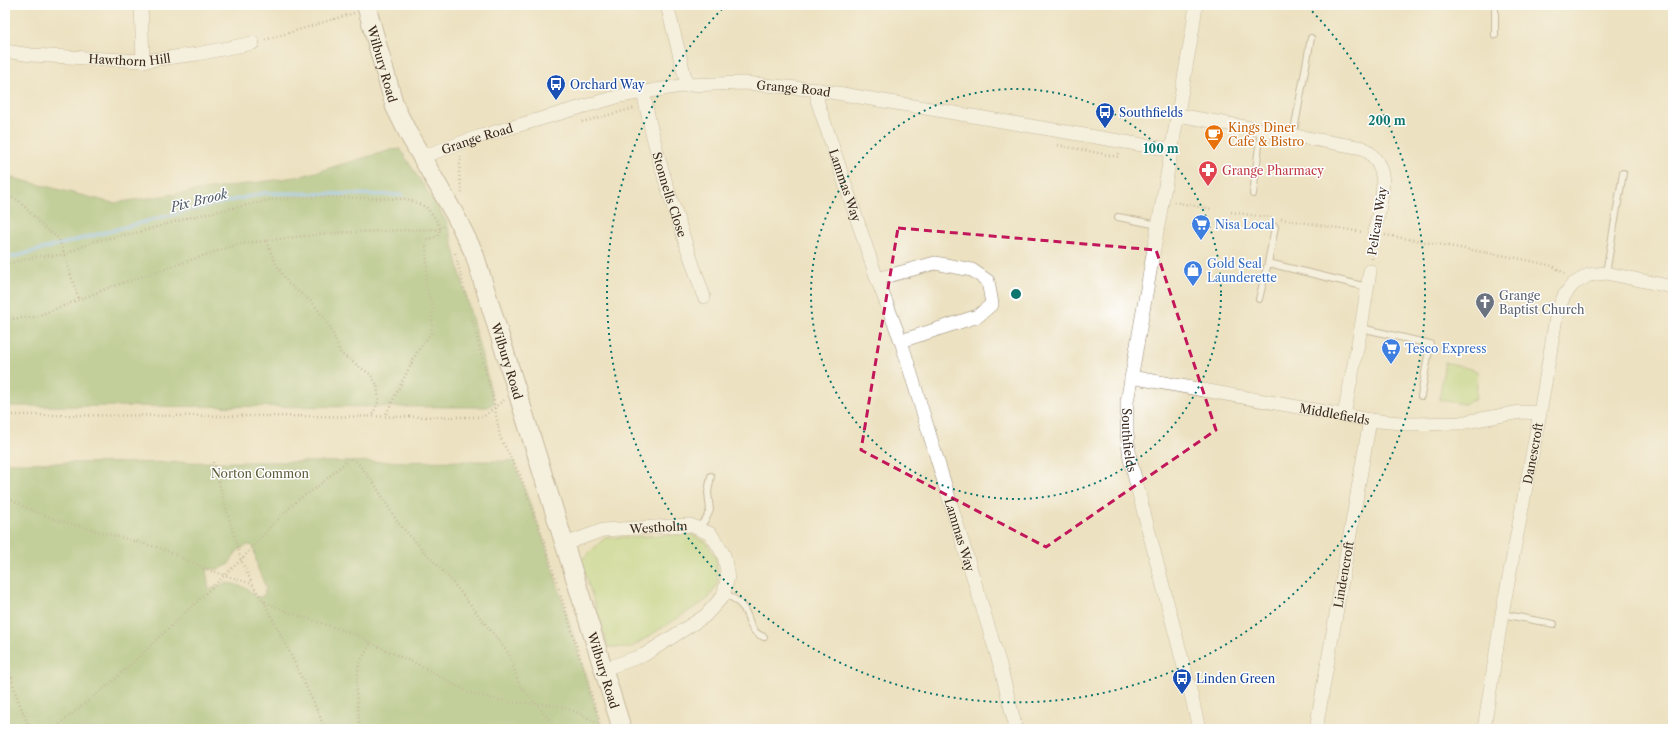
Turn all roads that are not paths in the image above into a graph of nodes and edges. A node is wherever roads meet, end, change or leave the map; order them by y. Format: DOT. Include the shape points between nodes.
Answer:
graph roads {
  1 [pos="141,5"];
  2 [pos="667,5"];
  3 [pos="1196,5"];
  4 [pos="1494,5"];
  5 [pos="366,7"];
  6 [pos="1495,35"];
  7 [pos="1311,38"];
  8 [pos="253,43"];
  9 [pos="5,51"];
  10 [pos="144,61"];
  11 [pos="687,85"];
  12 [pos="819,90"];
  13 [pos="643,91"];
  14 [pos="1178,115"];
  15 [pos="1261,130"];
  16 [pos="1293,136"];
  17 [pos="1172,150"];
  18 [pos="421,157"];
  19 [pos="1623,174"];
  20 [pos="1253,194"];
  21 [pos="1118,217"];
  22 [pos="1158,226"];
  23 [pos="1274,227"];
  24 [pos="1374,233"];
  25 [pos="1268,263"];
  26 [pos="1370,271"];
  27 [pos="1606,273"];
  28 [pos="877,280"];
  29 [pos="1367,287"];
  30 [pos="1673,287"];
  31 [pos="704,296"];
  32 [pos="1260,299"];
  33 [pos="1361,328"];
  34 [pos="901,341"];
  35 [pos="1131,377"];
  36 [pos="1421,396"];
  37 [pos="1540,413"];
  38 [pos="1344,415"];
  39 [pos="1370,420"];
  40 [pos="711,476"];
  41 [pos="698,528"];
  42 [pos="565,544"];
  43 [pos="724,592"];
  44 [pos="1502,614"];
  45 [pos="1554,624"];
  46 [pos="764,637"];
  47 [pos="604,669"];
  48 [pos="622,729"];
  49 [pos="1016,729"];
  50 [pos="1199,729"];
  51 [pos="1316,729"];
  52 [pos="1484,729"];
  1 -- 10 [label="street"];
  2 -- 11 [label="street"];
  3 -- 14 [label="street, Southfields"];
  4 -- 6 [label="lane"];
  5 -- 18 [label="street, Wilbury Road" via="395,107"];
  7 -- 16 [label="lane"];
  8 -- 10 [label="street, Hawthorn Hill" via="184,57"];
  9 -- 10 [label="street, Hawthorn Hill" via="32,55"];
  11 -- 12 [label="street, Grange Road" via="744,83"];
  11 -- 13 [label="street, Grange Road"];
  12 -- 17 [label="street, Grange Road"];
  12 -- 28 [label="street, Lammas Way" via="817,100"];
  13 -- 18 [label="street, Grange Road" via="485,135"];
  13 -- 31 [label="street, Stonnells Close" via="669,195"];
  14 -- 15 [label="street, Pelican Way"];
  14 -- 17 [label="street, Southfields"];
  15 -- 16 [label="street, Pelican Way"];
  15 -- 20 [label="lane"];
  16 -- 24 [label="street, Pelican Way" via="1363,148 1375,157 1382,170 1384,186"];
  17 -- 22 [label="street, Southfields"];
  18 -- 42 [label="street, Wilbury Road" via="474,253"];
  19 -- 27 [label="lane"];
  21 -- 22 [label="lane"];
  22 -- 35 [label="street, Southfields"];
  23 -- 25 [label="lane"];
  25 -- 29 [label="lane"];
  25 -- 32 [label="lane"];
  26 -- 29 [label="street, Pelican Way"];
  27 -- 30 [label="street, Danescroft"];
  27 -- 37 [label="street, Danescroft" via="1590,275 1574,284 1564,296 1557,312"];
  28 -- 34 [label="street, Lammas Way"];
  28 -- 34 [label="street" via="935,263 972,270 988,281 992,304 978,316"];
  29 -- 33 [label="street, Pelican Way"];
  33 -- 36 [label="lane" via="1430,344"];
  33 -- 38 [label="street, Pelican Way"];
  34 -- 49 [label="street, Lammas Way" via="1000,665"];
  35 -- 38 [label="street, Middlefields"];
  35 -- 50 [label="street, Southfields" via="1127,408 1130,459"];
  37 -- 39 [label="street, Middlefields" via="1520,412 1475,421 1439,424"];
  37 -- 44 [label="street, Danescroft"];
  38 -- 39 [label="street, Middlefields"];
  39 -- 51 [label="street, Lindencroft"];
  40 -- 41 [label="lane" via="708,492 710,510"];
  41 -- 42 [label="street, Westholm" via="690,525 603,530"];
  41 -- 43 [label="street, Westholm" via="711,534 724,555 728,577"];
  42 -- 47 [label="street, Wilbury Road"];
  43 -- 46 [label="lane" via="745,609 754,631"];
  43 -- 47 [label="street, Westholm" via="705,616 644,655"];
  44 -- 45 [label="lane"];
  44 -- 52 [label="street, Danescroft"];
  47 -- 48 [label="street, Wilbury Road"];
}
